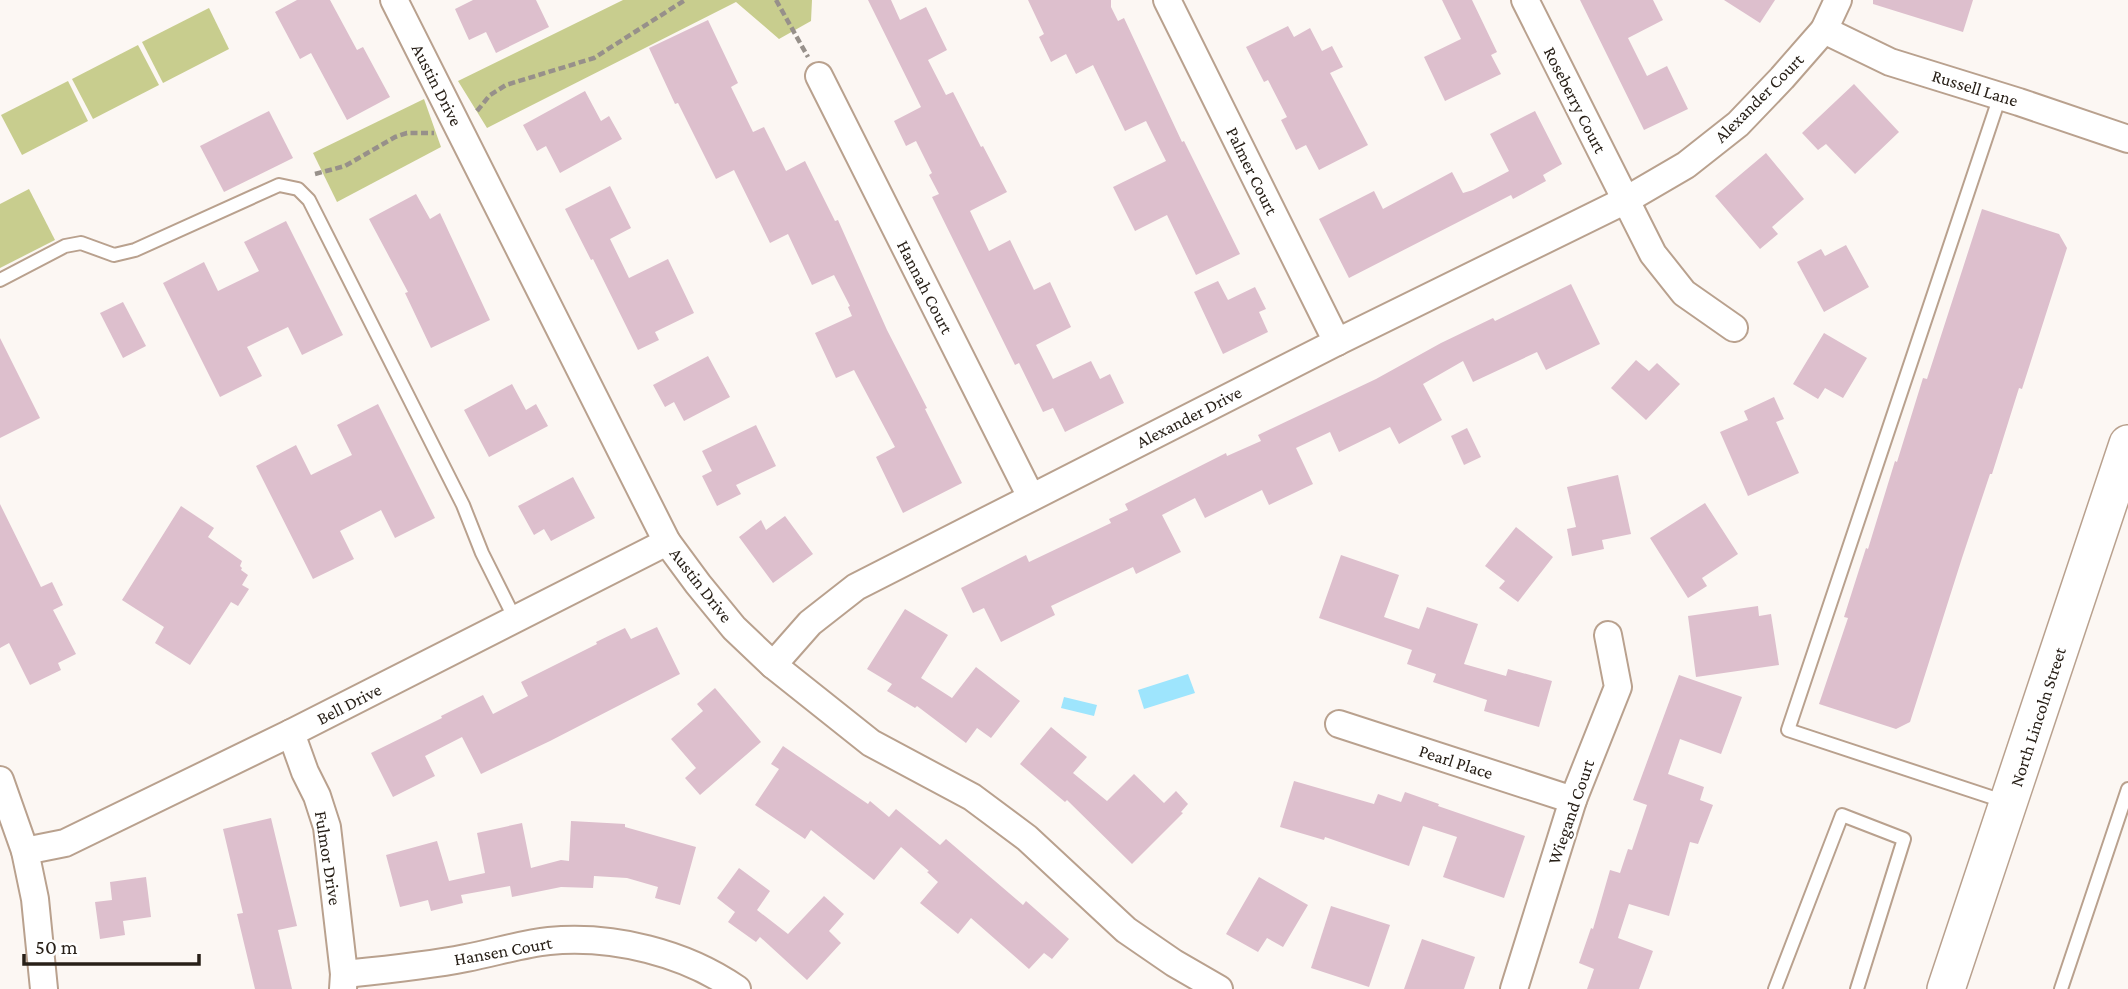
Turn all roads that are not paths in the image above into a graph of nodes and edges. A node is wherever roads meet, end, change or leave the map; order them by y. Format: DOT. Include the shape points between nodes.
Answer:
graph roads {
  1 [pos="394,0"];
  2 [pos="1167,0"];
  3 [pos="1525,0"];
  4 [pos="1838,0"];
  5 [pos="1824,30"];
  6 [pos="818,76"];
  7 [pos="2000,96"];
  8 [pos="2128,139"];
  9 [pos="1626,200"];
  10 [pos="0,280"];
  11 [pos="1734,328"];
  12 [pos="1337,342"];
  13 [pos="2128,444"];
  14 [pos="1031,497"];
  15 [pos="667,542"];
  16 [pos="515,619"];
  17 [pos="1608,635"];
  18 [pos="773,665"];
  19 [pos="1339,724"];
  20 [pos="291,733"];
  21 [pos="0,780"];
  22 [pos="2128,789"];
  23 [pos="1573,800"];
  24 [pos="2010,803"];
  25 [pos="25,851"];
  26 [pos="343,981"];
  27 [pos="44,989"];
  28 [pos="737,989"];
  29 [pos="1219,989"];
  30 [pos="1514,989"];
  31 [pos="1775,989"];
  32 [pos="1857,989"];
  33 [pos="1946,989"];
  34 [pos="2061,989"];
  1 -- 15 [label="street, Austin Drive"];
  2 -- 12 [label="street, Palmer Court"];
  3 -- 9 [label="street, Roseberry Court"];
  4 -- 5 [label="street, Alexander Court"];
  5 -- 7 [label="street, Russell Lane" via="1889,62"];
  5 -- 9 [label="street, Alexander Court" via="1738,124 1686,165"];
  6 -- 14 [label="street, Hannah Court"];
  7 -- 8 [label="street, Russell Lane"];
  7 -- 24 [label="lane" via="1788,730"];
  9 -- 11 [label="street, Roseberry Court" via="1653,254 1684,293"];
  9 -- 12 [label="street, Alexander Drive"];
  10 -- 16 [label="lane" via="65,246 81,243 114,255 135,250 279,186 298,189 309,200 451,481"];
  12 -- 14 [label="street, Alexander Drive"];
  13 -- 24 [label="street, North Lincoln Street"];
  14 -- 18 [label="street, Alexander Drive" via="856,587 810,623"];
  15 -- 16 [label="street, Bell Drive"];
  15 -- 18 [label="street, Austin Drive" via="734,628"];
  16 -- 20 [label="street, Bell Drive"];
  17 -- 23 [label="street, Wiegand Court" via="1618,687"];
  18 -- 29 [label="street, Austin Drive" via="871,743 972,797 1027,838 1125,930"];
  19 -- 23 [label="street, Pearl Place"];
  20 -- 25 [label="street, Bell Drive" via="65,843"];
  20 -- 26 [label="street, Fulmor Drive" via="327,827"];
  21 -- 25 [label="street"];
  22 -- 34 [label="lane"];
  23 -- 30 [label="street, Wiegand Court"];
  24 -- 33 [label="street, North Lincoln Street"];
  25 -- 27 [label="street" via="36,899"];
  26 -- 28 [label="street, Hansen Court" via="549,941 600,942 661,951"];
  31 -- 32 [label="lane" via="1842,815 1904,839"];
}
